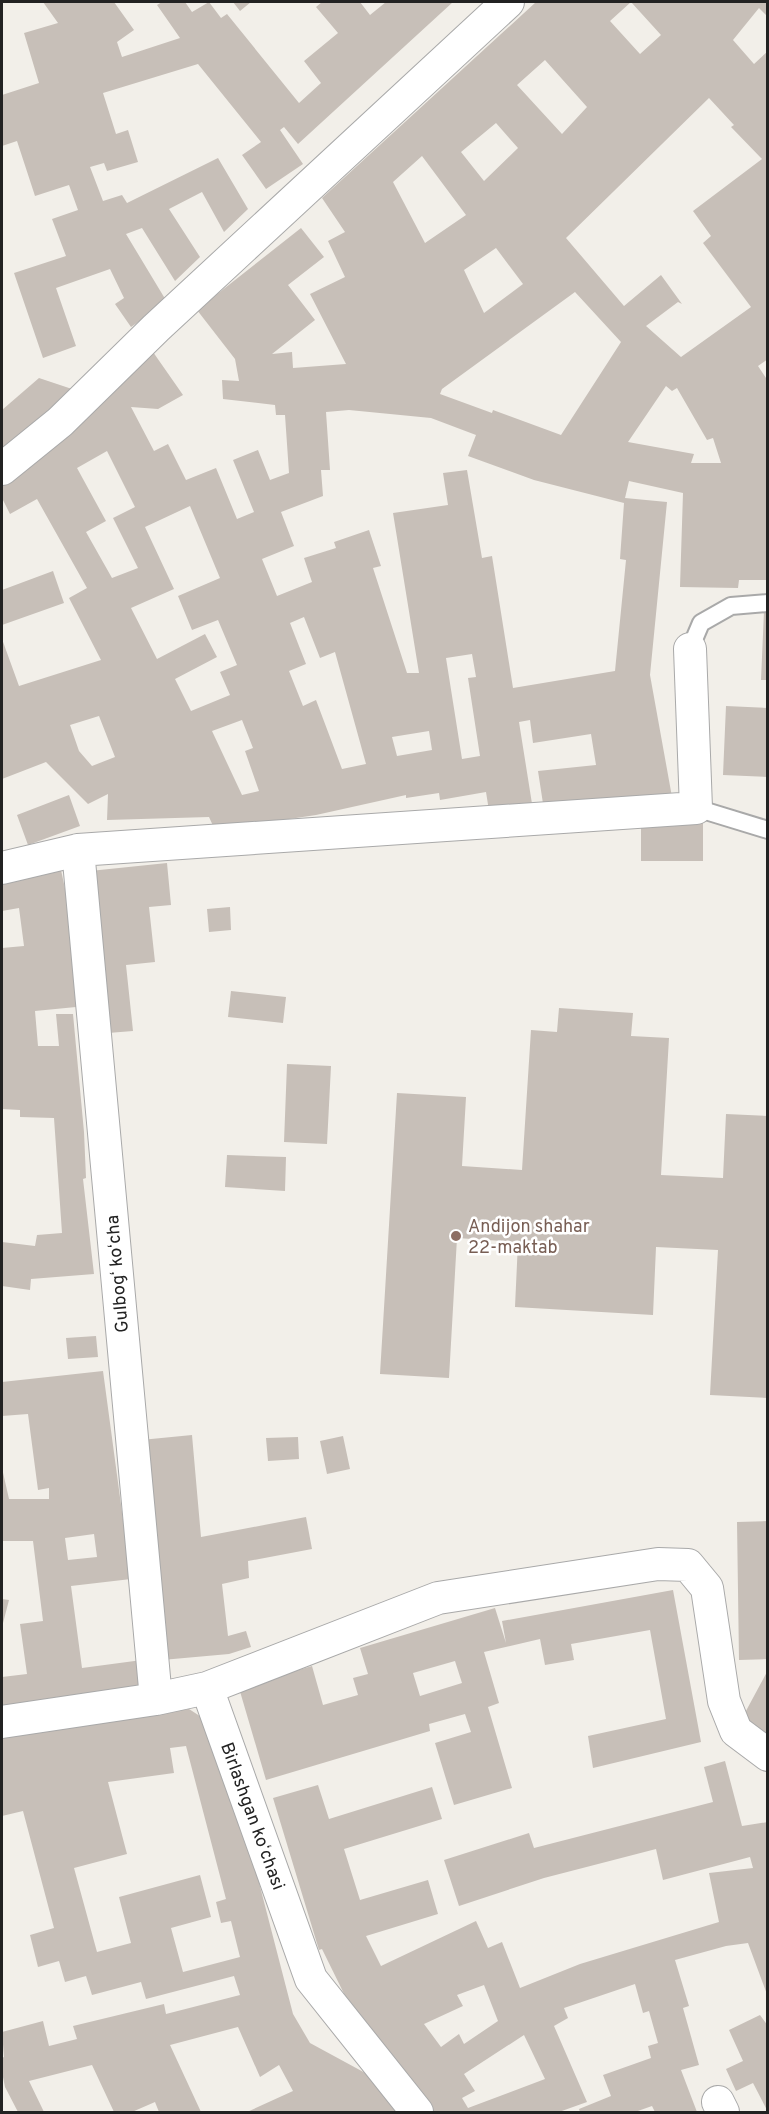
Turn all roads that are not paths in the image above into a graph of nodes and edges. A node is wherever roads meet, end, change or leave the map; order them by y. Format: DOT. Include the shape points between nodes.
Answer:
graph roads {
  1 [pos="508,2"];
  2 [pos="2,469"];
  3 [pos="768,603"];
  4 [pos="690,649"];
  5 [pos="696,808"];
  6 [pos="768,830"];
  7 [pos="78,850"];
  8 [pos="2,868"];
  9 [pos="207,1688"];
  10 [pos="156,1699"];
  11 [pos="2,1722"];
  12 [pos="768,1755"];
  13 [pos="417,2112"];
  1 -- 2 [label="street" via="60,422"];
  3 -- 4 [label="lane" via="731,606 701,624"];
  4 -- 5 [label="street"];
  5 -- 6 [label="lane"];
  5 -- 7 [label="street"];
  7 -- 8 [label="street"];
  7 -- 10 [label="street, Gulbogʻ koʻcha"];
  9 -- 10 [label="street"];
  9 -- 12 [label="street" via="438,1598 658,1564 688,1565 707,1588 724,1701 736,1731"];
  9 -- 13 [label="street, Birlashgan koʻchasi" via="310,1979"];
  10 -- 11 [label="street"];
}
